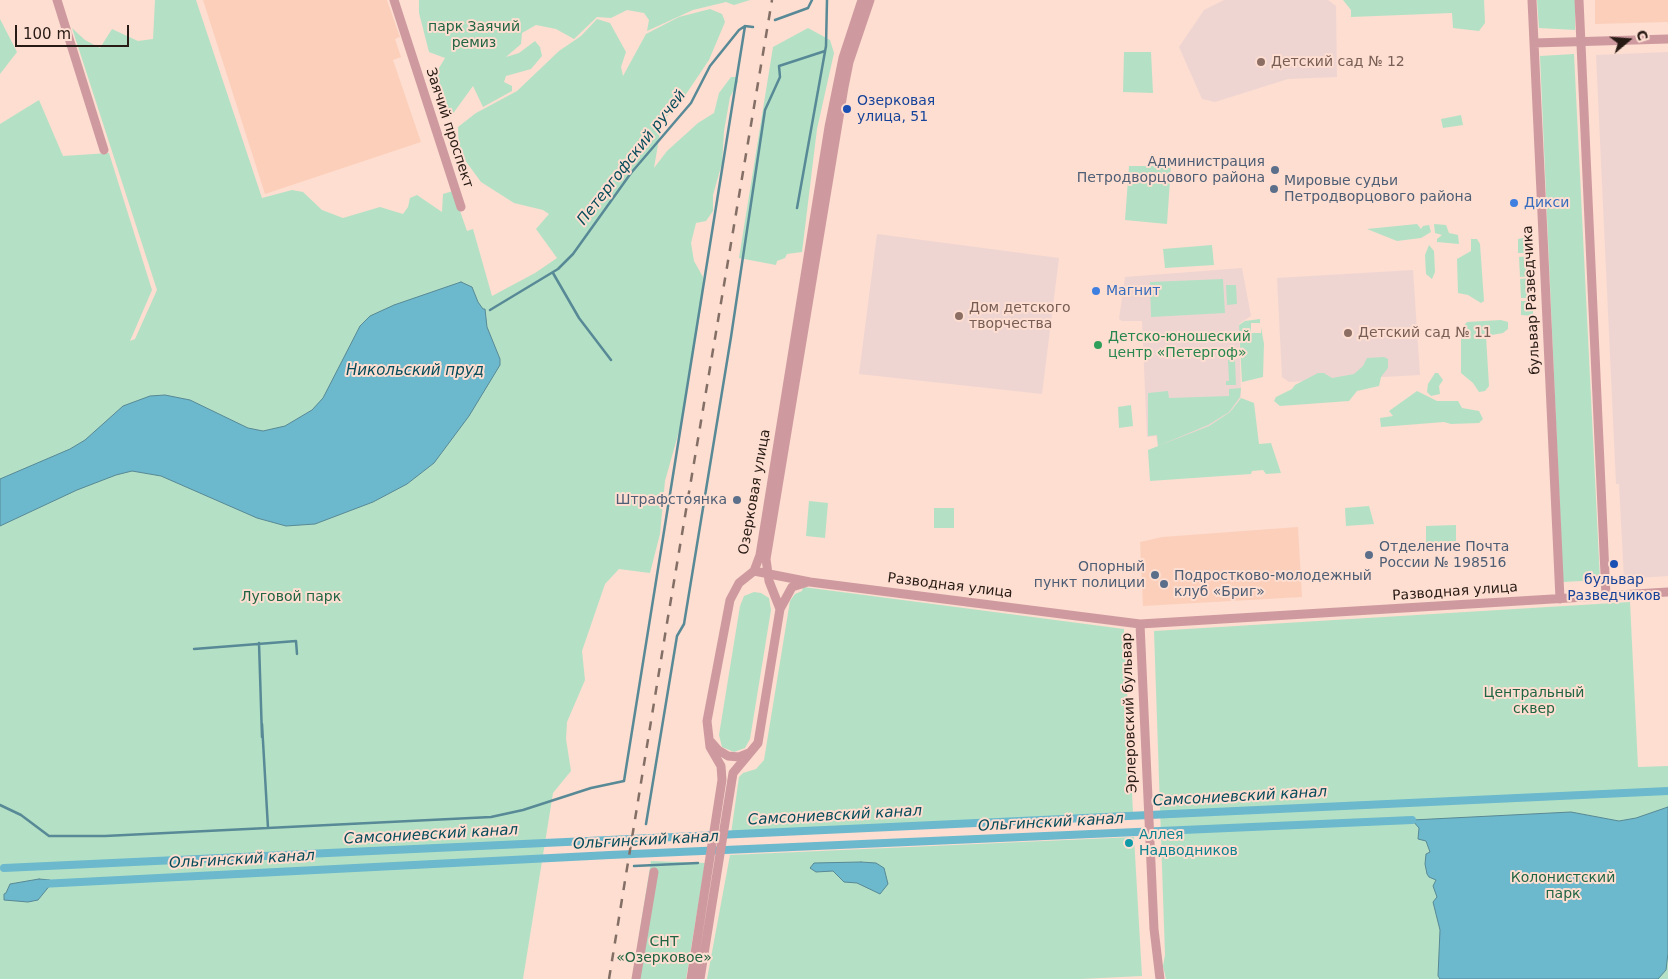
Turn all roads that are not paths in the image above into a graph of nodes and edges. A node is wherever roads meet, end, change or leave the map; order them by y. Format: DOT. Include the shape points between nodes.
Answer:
graph roads {
  1 [pos="56,0"];
  2 [pos="394,0"];
  3 [pos="862,0"];
  4 [pos="870,0"];
  5 [pos="1532,0"];
  6 [pos="1579,0"];
  7 [pos="1668,39"];
  8 [pos="1581,42"];
  9 [pos="1534,43"];
  10 [pos="104,150"];
  11 [pos="461,208"];
  12 [pos="754,571"];
  13 [pos="767,573"];
  14 [pos="810,582"];
  15 [pos="1668,592"];
  16 [pos="1606,596"];
  17 [pos="1560,599"];
  18 [pos="780,609"];
  19 [pos="1140,624"];
  20 [pos="708,738"];
  21 [pos="754,751"];
  22 [pos="720,824"];
  23 [pos="714,861"];
  24 [pos="654,872"];
  25 [pos="636,979"];
  26 [pos="691,979"];
  27 [pos="700,979"];
  28 [pos="1159,979"];
  1 -- 10 [label="street"];
  2 -- 11 [label="street, Заячий проспект"];
  3 -- 12 [label="street, Озерковая улица" via="843,58 834,105 760,555"];
  4 -- 13 [label="street, Озерковая улица" via="844,87 766,559"];
  5 -- 9 [label="street, бульвар Разведчика"];
  6 -- 8 [label="street"];
  7 -- 8 [label="street"];
  8 -- 9 [label="street"];
  8 -- 16 [label="street"];
  9 -- 17 [label="street, бульвар Разведчика"];
  12 -- 13 [label="street, Разводная улица"];
  12 -- 20 [label="street, Озерковая улица" via="735,588 728,606 707,721"];
  13 -- 14 [label="street, Разводная улица"];
  13 -- 18 [label="street, Озерковая улица"];
  14 -- 18 [label="street, Озерковая улица" via="792,587"];
  14 -- 19 [label="street, Разводная улица"];
  15 -- 16 [label="street, Разводная улица"];
  16 -- 17 [label="street, Разводная улица"];
  17 -- 19 [label="street, Разводная улица"];
  18 -- 21 [label="street, Озерковая улица"];
  19 -- 28 [label="street, Эрлеровский бульвар" via="1147,806"];
  20 -- 21 [label="street" via="713,746 728,756 744,756"];
  20 -- 22 [label="street, Озерковая улица" via="722,773"];
  21 -- 22 [label="street, Озерковая улица" via="733,773"];
  22 -- 23 [label="street, Озерковая улица"];
  23 -- 26 [label="street, Озерковая улица"];
  23 -- 27 [label="street, Озерковая улица"];
  24 -- 25 [label="street"];
}
